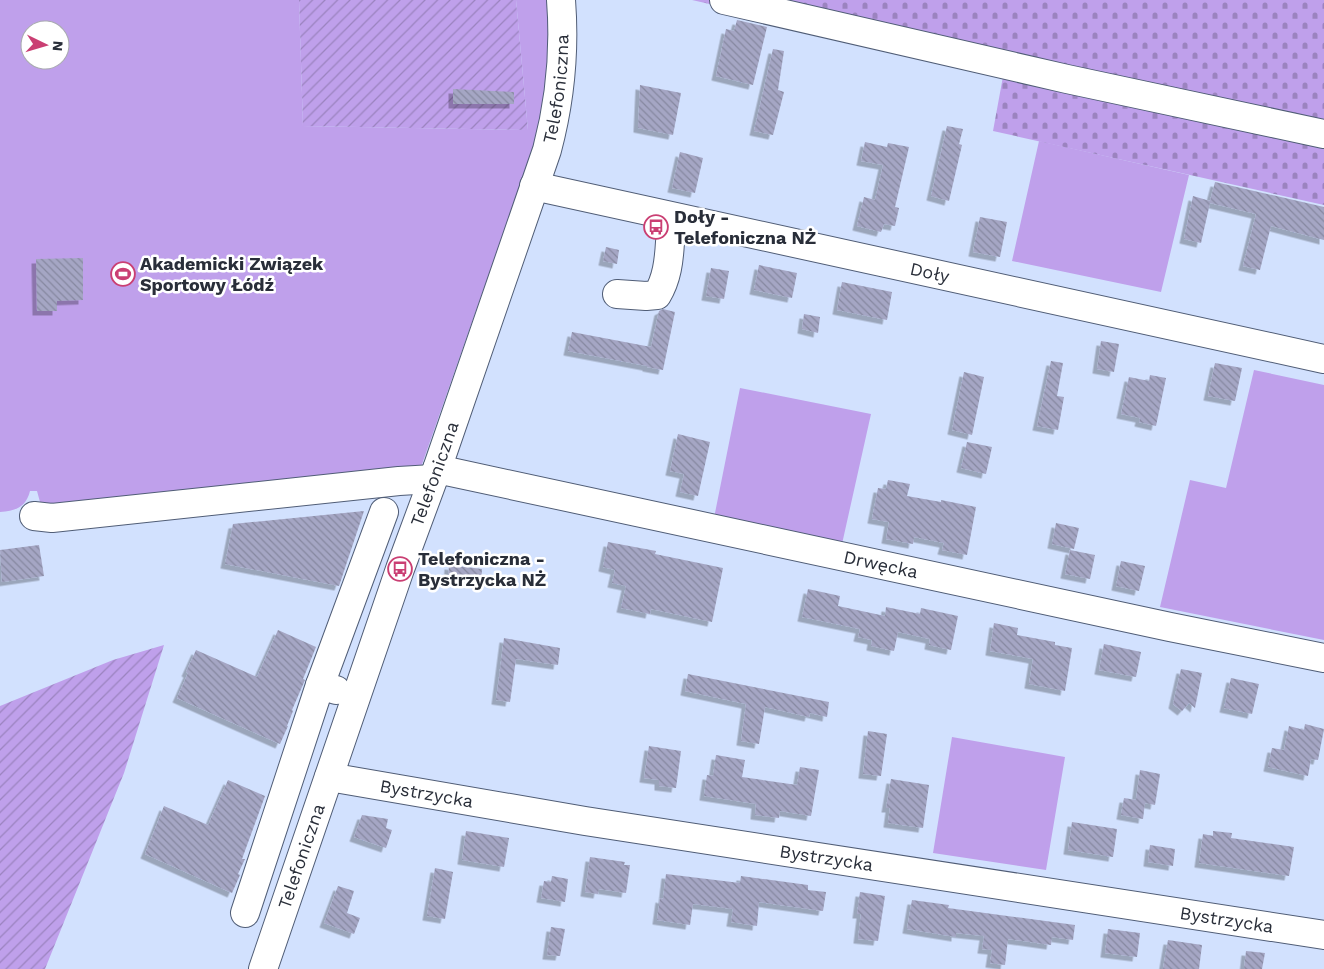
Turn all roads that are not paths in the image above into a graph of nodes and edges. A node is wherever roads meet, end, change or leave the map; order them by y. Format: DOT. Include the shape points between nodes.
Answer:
graph roads {
  1 [pos="561,0"];
  2 [pos="724,0"];
  3 [pos="1324,134"];
  4 [pos="534,186"];
  5 [pos="676,218"];
  6 [pos="617,294"];
  7 [pos="1324,360"];
  8 [pos="435,474"];
  9 [pos="384,512"];
  10 [pos="34,516"];
  11 [pos="1324,658"];
  12 [pos="320,684"];
  13 [pos="356,697"];
  14 [pos="329,777"];
  15 [pos="245,914"];
  16 [pos="1324,935"];
  17 [pos="263,969"];
  1 -- 4 [label="street, Telefoniczna" via="562,54 558,97 552,132"];
  2 -- 3 [label="street"];
  4 -- 5 [label="street, Doły"];
  4 -- 8 [label="street, Telefoniczna"];
  5 -- 6 [label="street" via="666,272 656,295"];
  5 -- 7 [label="street, Doły"];
  8 -- 10 [label="street, Drwęcka" via="399,481 52,518"];
  8 -- 11 [label="street, Drwęcka"];
  8 -- 13 [label="street, Telefoniczna"];
  9 -- 12 [label="street"];
  12 -- 13 [label="street"];
  12 -- 15 [label="street"];
  13 -- 14 [label="street, Telefoniczna"];
  14 -- 16 [label="street, Bystrzycka" via="584,821"];
  14 -- 17 [label="street, Telefoniczna"];
}
